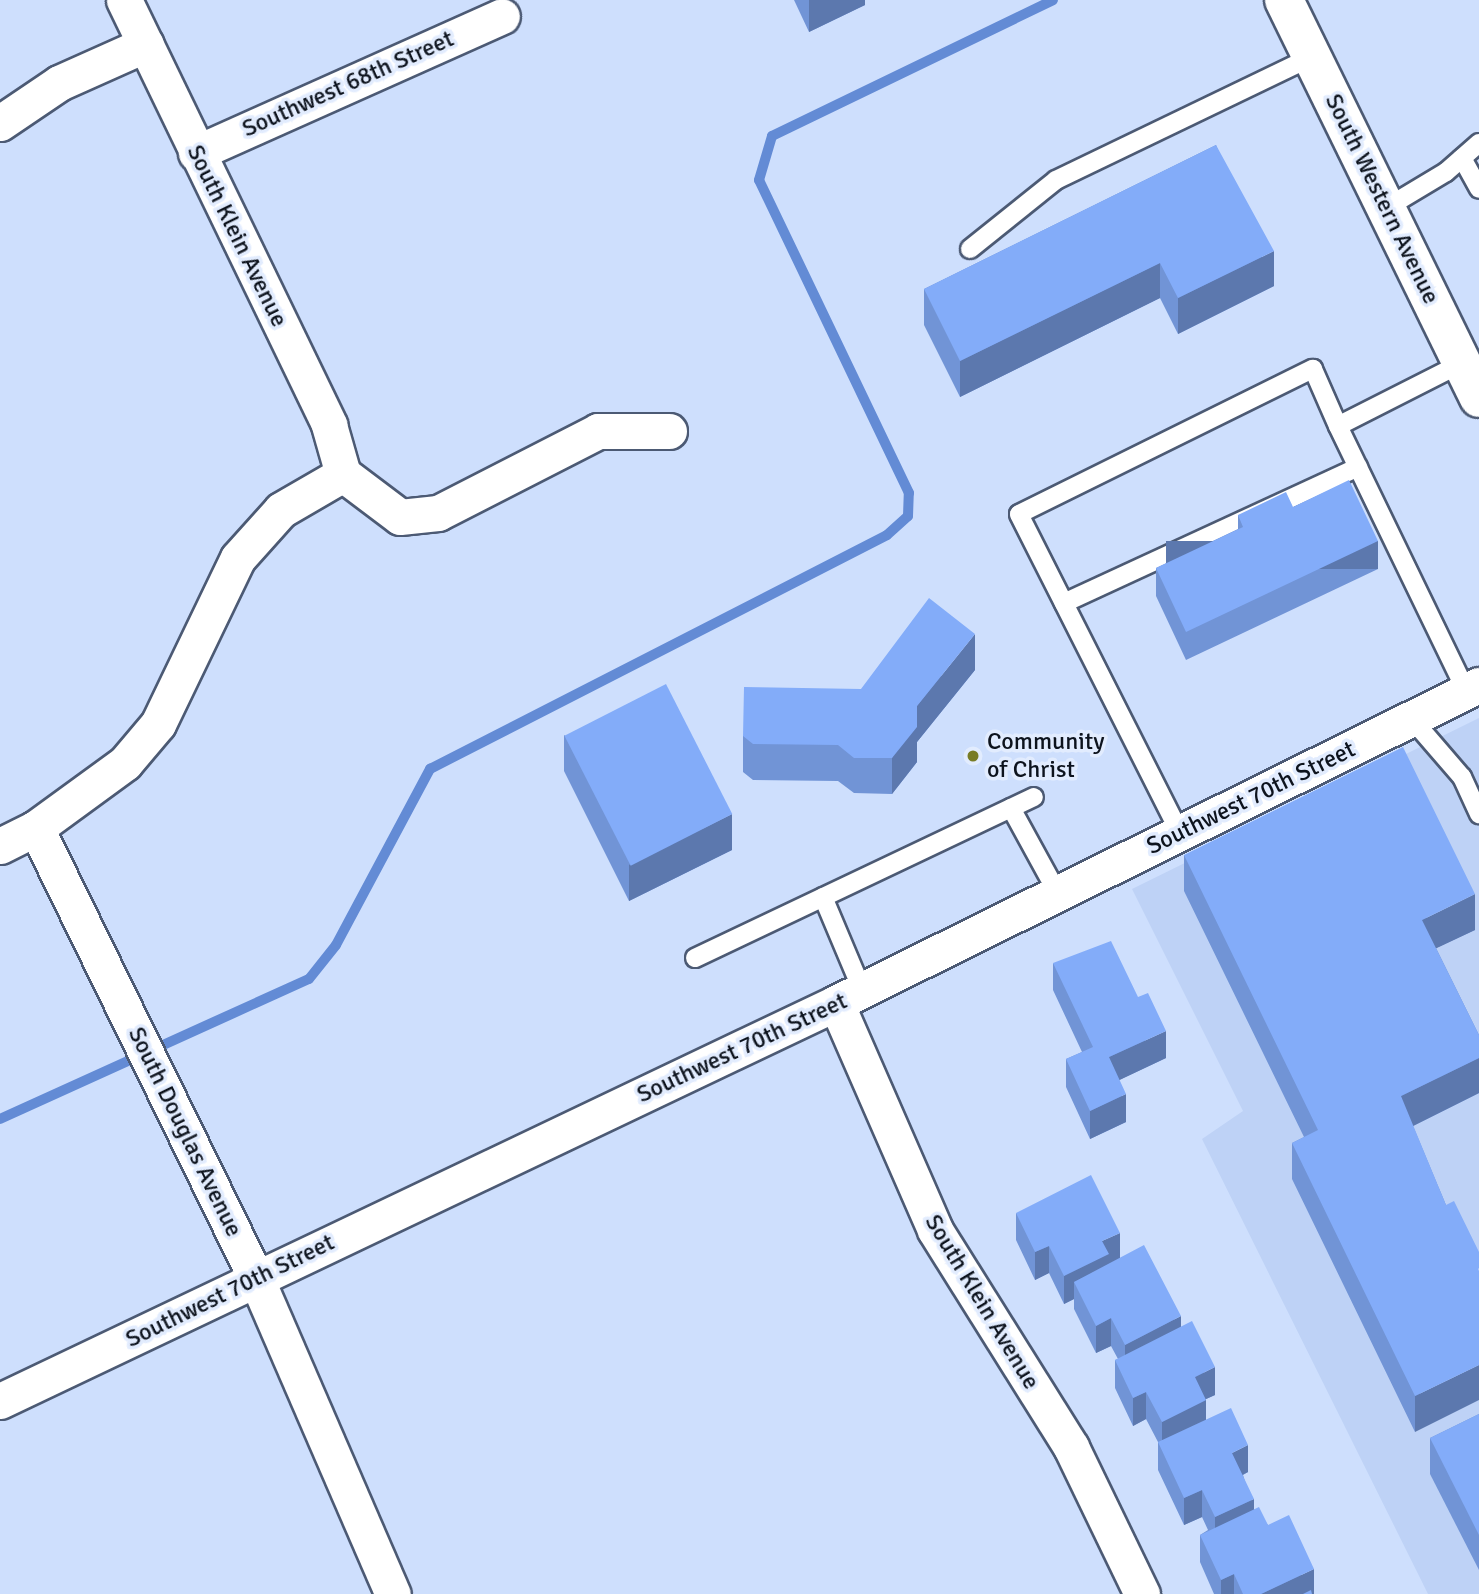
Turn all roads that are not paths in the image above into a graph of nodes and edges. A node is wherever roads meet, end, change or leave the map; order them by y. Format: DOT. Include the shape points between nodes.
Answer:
graph roads {
  1 [pos="124,0"];
  2 [pos="1284,0"];
  3 [pos="502,16"];
  4 [pos="146,44"];
  5 [pos="1312,57"];
  6 [pos="0,123"];
  7 [pos="1479,143"];
  8 [pos="196,153"];
  9 [pos="1462,158"];
  10 [pos="1479,189"];
  11 [pos="1386,208"];
  12 [pos="970,248"];
  13 [pos="1462,363"];
  14 [pos="1479,398"];
  15 [pos="1338,426"];
  16 [pos="669,431"];
  17 [pos="1358,467"];
  18 [pos="343,474"];
  19 [pos="1064,603"];
  20 [pos="1473,688"];
  21 [pos="1411,718"];
  22 [pos="1479,769"];
  23 [pos="1462,777"];
  24 [pos="1034,797"];
  25 [pos="1011,808"];
  26 [pos="1479,814"];
  27 [pos="36,828"];
  28 [pos="1180,833"];
  29 [pos="0,846"];
  30 [pos="1058,894"];
  31 [pos="823,897"];
  32 [pos="695,958"];
  33 [pos="849,997"];
  34 [pos="256,1278"];
  35 [pos="0,1401"];
  36 [pos="393,1594"];
  37 [pos="1142,1594"];
  1 -- 4 [label="street, South Klein Avenue"];
  2 -- 5 [label="main road, South Western Avenue"];
  3 -- 8 [label="street, Southwest 68th Street"];
  4 -- 6 [label="street" via="59,83"];
  4 -- 8 [label="street, South Klein Avenue"];
  5 -- 11 [label="main road, South Western Avenue"];
  5 -- 12 [label="lane" via="1056,180"];
  7 -- 9 [label="lane"];
  8 -- 18 [label="street, South Klein Avenue" via="329,425"];
  9 -- 10 [label="lane"];
  9 -- 11 [label="lane"];
  11 -- 13 [label="main road, South Western Avenue"];
  13 -- 14 [label="main road, South Western Avenue"];
  13 -- 15 [label="lane"];
  15 -- 17 [label="lane"];
  15 -- 19 [label="lane" via="1313,369 1019,514"];
  16 -- 18 [label="street" via="598,431 438,513 400,517"];
  17 -- 19 [label="lane"];
  17 -- 20 [label="lane"];
  18 -- 27 [label="street" via="281,510 238,558 158,724 125,763"];
  19 -- 28 [label="lane"];
  20 -- 21 [label="street, Southwest 70th Street"];
  21 -- 23 [label="lane"];
  21 -- 28 [label="street, Southwest 70th Street"];
  22 -- 23 [label="lane"];
  23 -- 26 [label="lane"];
  24 -- 25 [label="lane"];
  25 -- 30 [label="lane"];
  25 -- 31 [label="lane"];
  27 -- 29 [label="street"];
  27 -- 34 [label="street, South Douglas Avenue"];
  28 -- 30 [label="street, Southwest 70th Street"];
  30 -- 33 [label="street, Southwest 70th Street"];
  31 -- 32 [label="lane"];
  31 -- 33 [label="lane"];
  33 -- 34 [label="street, Southwest 70th Street"];
  33 -- 37 [label="street, South Klein Avenue" via="935,1230 1071,1447"];
  34 -- 35 [label="street, Southwest 70th Street"];
  34 -- 36 [label="street, South Douglas Avenue"];
}
